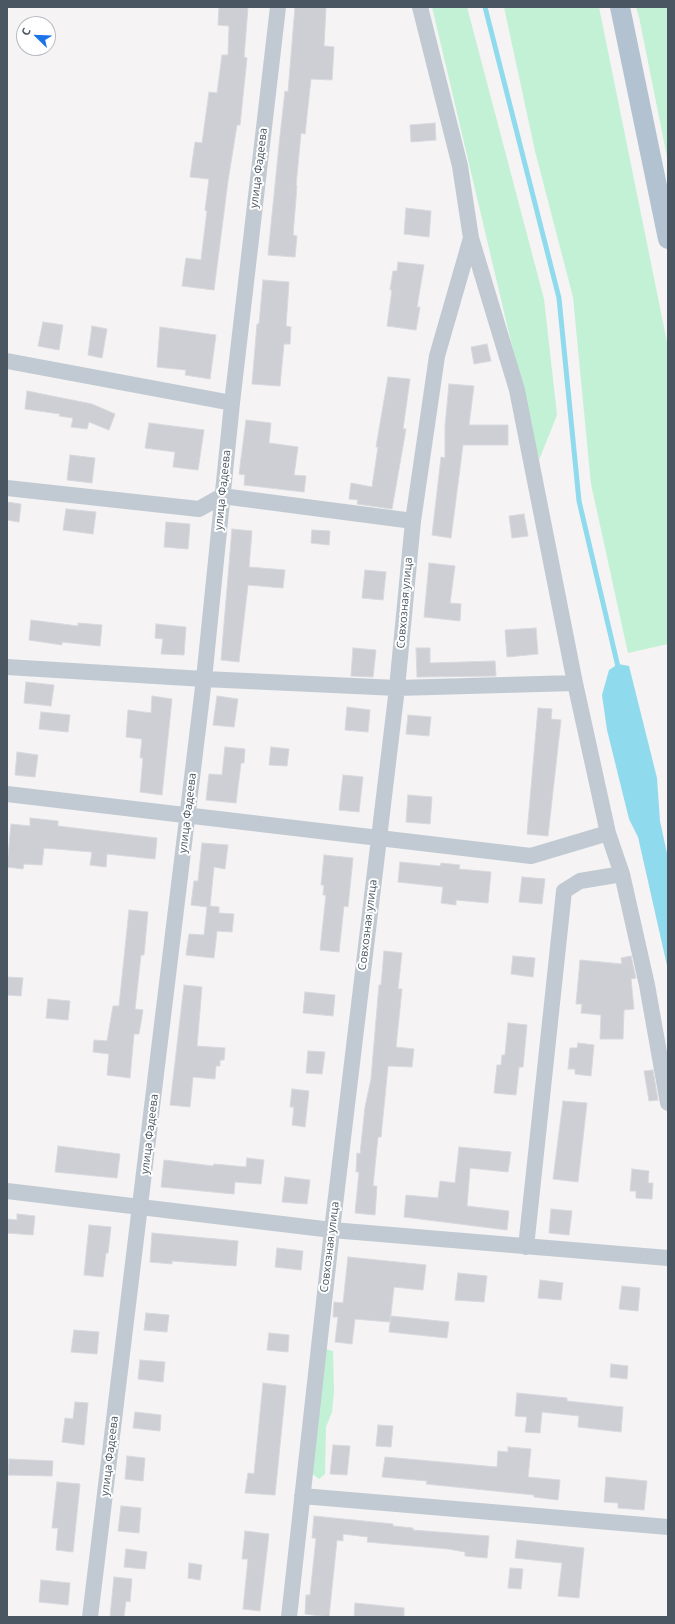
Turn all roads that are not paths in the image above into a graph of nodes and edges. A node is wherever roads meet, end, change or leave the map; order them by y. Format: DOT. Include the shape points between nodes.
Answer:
graph roads {
  1 [pos="278,7"];
  2 [pos="420,7"];
  3 [pos="620,7"];
  4 [pos="471,238"];
  5 [pos="668,239"];
  6 [pos="7,361"];
  7 [pos="232,403"];
  8 [pos="7,488"];
  9 [pos="222,496"];
  10 [pos="413,521"];
  11 [pos="7,667"];
  12 [pos="204,679"];
  13 [pos="575,683"];
  14 [pos="397,688"];
  15 [pos="7,794"];
  16 [pos="188,814"];
  17 [pos="608,832"];
  18 [pos="379,838"];
  19 [pos="622,874"];
  20 [pos="668,1103"];
  21 [pos="7,1191"];
  22 [pos="141,1207"];
  23 [pos="332,1230"];
  24 [pos="526,1246"];
  25 [pos="668,1258"];
  26 [pos="302,1496"];
  27 [pos="668,1527"];
  28 [pos="90,1617"];
  29 [pos="289,1617"];
  1 -- 7 [label="street, улица Фадеева"];
  2 -- 4 [label="street" via="460,166"];
  3 -- 5 [label="main road"];
  4 -- 10 [label="street, Совхозная улица" via="437,356"];
  4 -- 13 [label="street" via="517,390"];
  6 -- 7 [label="street"];
  7 -- 9 [label="street, улица Фадеева"];
  8 -- 9 [label="street" via="199,509"];
  9 -- 10 [label="street"];
  9 -- 12 [label="street, улица Фадеева"];
  10 -- 14 [label="street, Совхозная улица"];
  11 -- 12 [label="street"];
  12 -- 14 [label="street"];
  12 -- 16 [label="street, улица Фадеева"];
  13 -- 14 [label="street"];
  13 -- 17 [label="street"];
  14 -- 18 [label="street, Совхозная улица"];
  15 -- 16 [label="street"];
  16 -- 18 [label="street"];
  16 -- 22 [label="street, улица Фадеева"];
  17 -- 18 [label="street" via="531,856"];
  17 -- 19 [label="street"];
  18 -- 23 [label="street, Совхозная улица"];
  19 -- 20 [label="street" via="647,984"];
  19 -- 24 [label="street" via="580,881 564,891"];
  21 -- 22 [label="street"];
  22 -- 23 [label="street"];
  22 -- 28 [label="street, улица Фадеева"];
  23 -- 24 [label="street"];
  23 -- 26 [label="street, Совхозная улица"];
  24 -- 25 [label="street"];
  26 -- 27 [label="street"];
  26 -- 29 [label="street, Совхозная улица"];
}
